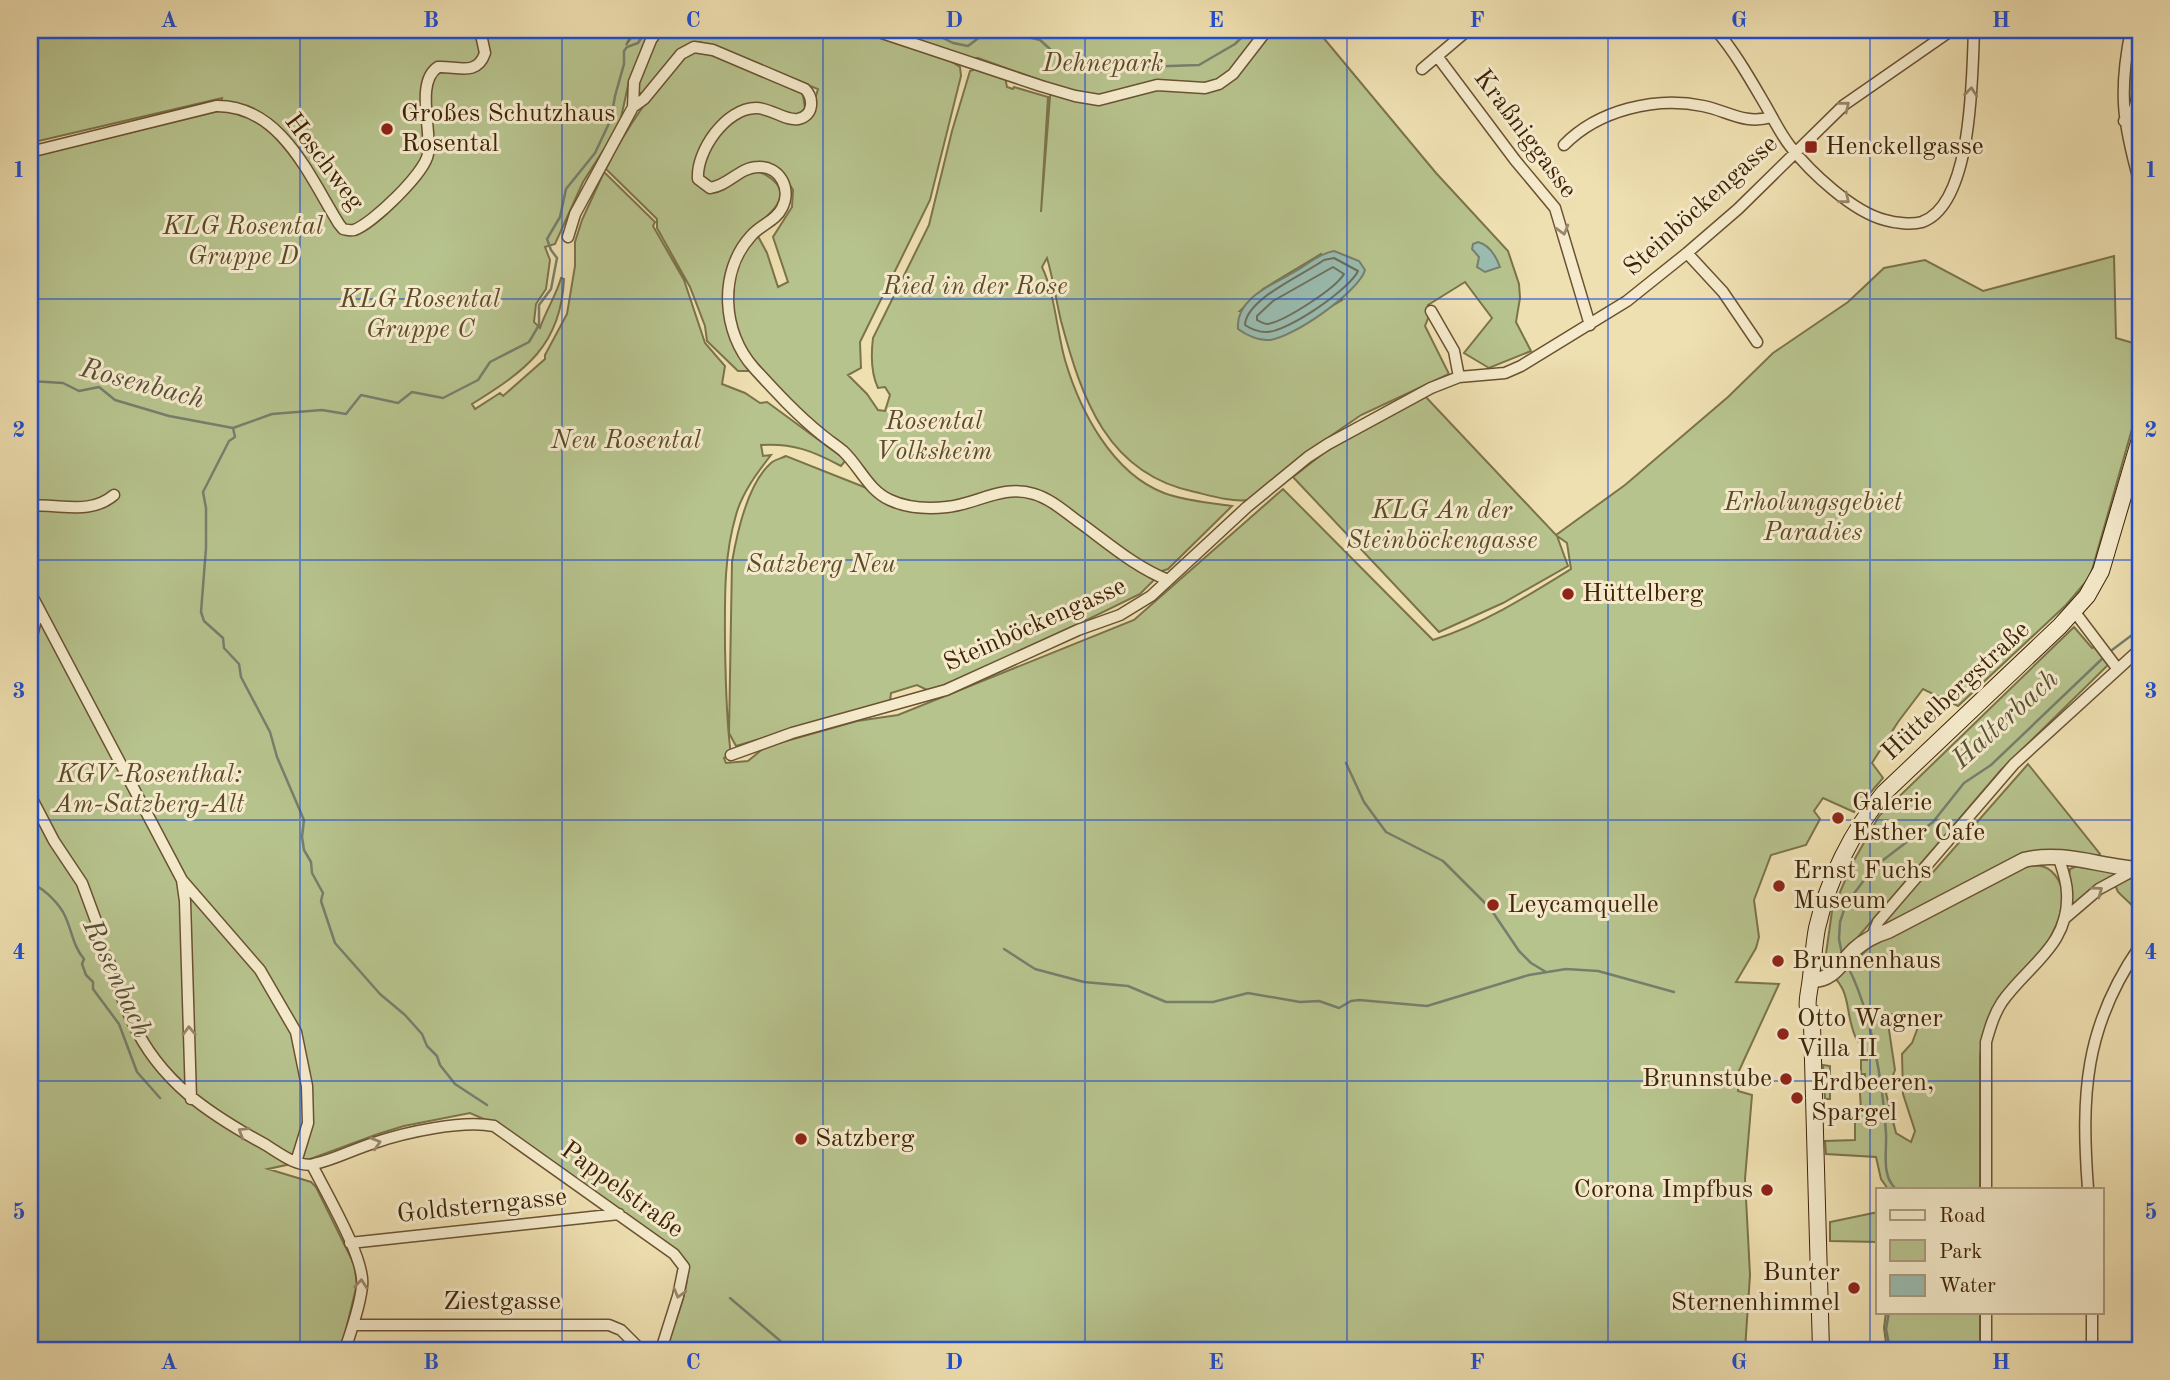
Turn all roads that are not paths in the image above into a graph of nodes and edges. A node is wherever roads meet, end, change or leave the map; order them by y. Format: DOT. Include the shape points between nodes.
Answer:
graph roads {
  1 [pos="480,30"];
  2 [pos="658,30"];
  3 [pos="873,30"];
  4 [pos="1267,30"];
  5 [pos="1468,30"];
  6 [pos="1716,30"];
  7 [pos="1952,30"];
  8 [pos="1974,30"];
  9 [pos="2131,30"];
  10 [pos="1437,56"];
  11 [pos="1422,69"];
  12 [pos="2140,88"];
  13 [pos="633,107"];
  14 [pos="1771,117"];
  15 [pos="2124,121"];
  16 [pos="1564,145"];
  17 [pos="30,152"];
  18 [pos="1795,153"];
  19 [pos="2140,184"];
  20 [pos="568,237"];
  21 [pos="1687,253"];
  22 [pos="1431,311"];
  23 [pos="1590,325"];
  24 [pos="1757,342"];
  25 [pos="1460,377"];
  26 [pos="2140,439"];
  27 [pos="114,495"];
  28 [pos="30,506"];
  29 [pos="1168,580"];
  30 [pos="30,592"];
  31 [pos="38,608"];
  32 [pos="2074,611"];
  33 [pos="30,646"];
  34 [pos="2140,649"];
  35 [pos="2114,663"];
  36 [pos="732,755"];
  37 [pos="30,795"];
  38 [pos="2058,856"];
  39 [pos="2138,869"];
  40 [pos="182,880"];
  41 [pos="2064,919"];
  42 [pos="96,921"];
  43 [pos="1872,936"];
  44 [pos="2140,946"];
  45 [pos="107,957"];
  46 [pos="1811,980"];
  47 [pos="191,1099"];
  48 [pos="296,1162"];
  49 [pos="312,1165"];
  50 [pos="1986,1188"];
  51 [pos="2088,1188"];
  52 [pos="619,1214"];
  53 [pos="350,1243"];
  54 [pos="1986,1314"];
  55 [pos="2092,1314"];
  56 [pos="353,1325"];
  57 [pos="345,1350"];
  58 [pos="641,1350"];
  59 [pos="661,1350"];
  60 [pos="1821,1350"];
  61 [pos="1986,1350"];
  62 [pos="2092,1350"];
  1 -- 17 [label="street, Heschweg" via="485,53 477,66 438,67 429,77 429,150 422,170 355,230 339,224 284,138 264,121 235,108 216,106"];
  2 -- 13 [label="street" via="634,82"];
  3 -- 4 [label="street" via="1057,91 1098,100 1157,85 1205,88 1219,84 1233,74"];
  5 -- 10 [label="street"];
  6 -- 14 [label="street"];
  18 -- 7 [label="street, Steinböckengasse, one-way" via="1844,105"];
  18 -- 8 [label="street, one-way" via="1835,191 1875,218 1921,222 1936,213 1954,184 1965,145"];
  9 -- 15 [label="street" via="2123,74"];
  10 -- 11 [label="street"];
  10 -- 23 [label="street, Kraßniggasse, one-way" via="1555,208"];
  12 -- 15 [label="street" via="2132,116"];
  13 -- 20 [label="street" via="580,204"];
  13 -- 29 [label="street" via="681,54 694,47 713,50 805,89 812,102 803,117 790,118 761,108 743,110 719,130 699,166 698,179 710,188 759,167 773,170 785,187 782,210 749,237 730,278 729,317 747,360 887,499 933,508 957,506 1000,492 1033,494 1057,506 1133,562"];
  14 -- 16 [label="street" via="1757,121 1705,107 1660,102 1601,119"];
  14 -- 18 [label="street"];
  15 -- 19 [label="street"];
  18 -- 21 [label="street, Steinböckengasse"];
  21 -- 23 [label="street, Steinböckengasse"];
  21 -- 24 [label="street" via="1723,292"];
  22 -- 25 [label="street" via="1454,351"];
  23 -- 25 [label="street, Steinböckengasse" via="1504,373"];
  25 -- 29 [label="street, Steinböckengasse" via="1409,398 1308,457"];
  26 -- 32 [label="main road, Hüttelbergstraße" via="2105,562"];
  27 -- 28 [label="street" via="98,506"];
  29 -- 36 [label="street, Steinböckengasse" via="1120,615 960,684"];
  30 -- 31 [label="street"];
  31 -- 33 [label="street"];
  31 -- 40 [label="street"];
  32 -- 35 [label="street"];
  32 -- 46 [label="main road, Hüttelbergstraße" via="1867,814 1826,897 1816,931"];
  34 -- 35 [label="street"];
  35 -- 43 [label="street" via="2003,775 1878,922"];
  37 -- 42 [label="street" via="82,883"];
  38 -- 39 [label="street"];
  38 -- 41 [label="street" via="2067,891"];
  38 -- 43 [label="street" via="2017,863"];
  41 -- 39 [label="street, one-way" via="2099,889"];
  47 -- 40 [label="street, one-way"];
  40 -- 48 [label="street" via="260,970 296,1032 308,1123"];
  41 -- 50 [label="street" via="2048,952 2006,998 1990,1026"];
  43 -- 46 [label="street" via="1833,973"];
  44 -- 51 [label="street" via="2099,1023 2087,1073"];
  45 -- 47 [label="street" via="141,1040 166,1075"];
  46 -- 60 [label="main road, Hüttelbergstraße"];
  48 -- 47 [label="street, one-way"];
  48 -- 49 [label="street"];
  49 -- 52 [label="street, Pappelstraße, one-way" via="378,1141 480,1123 494,1126"];
  49 -- 53 [label="street"];
  52 -- 53 [label="street, Goldsterngasse"];
  52 -- 59 [label="street, Pappelstraße, one-way" via="674,1254 684,1267"];
  56 -- 53 [label="street, one-way" via="363,1285"];
  54 -- 61 [label="street"];
  55 -- 62 [label="street"];
  56 -- 57 [label="street"];
  56 -- 58 [label="street, Ziestgasse" via="609,1325"];
}
